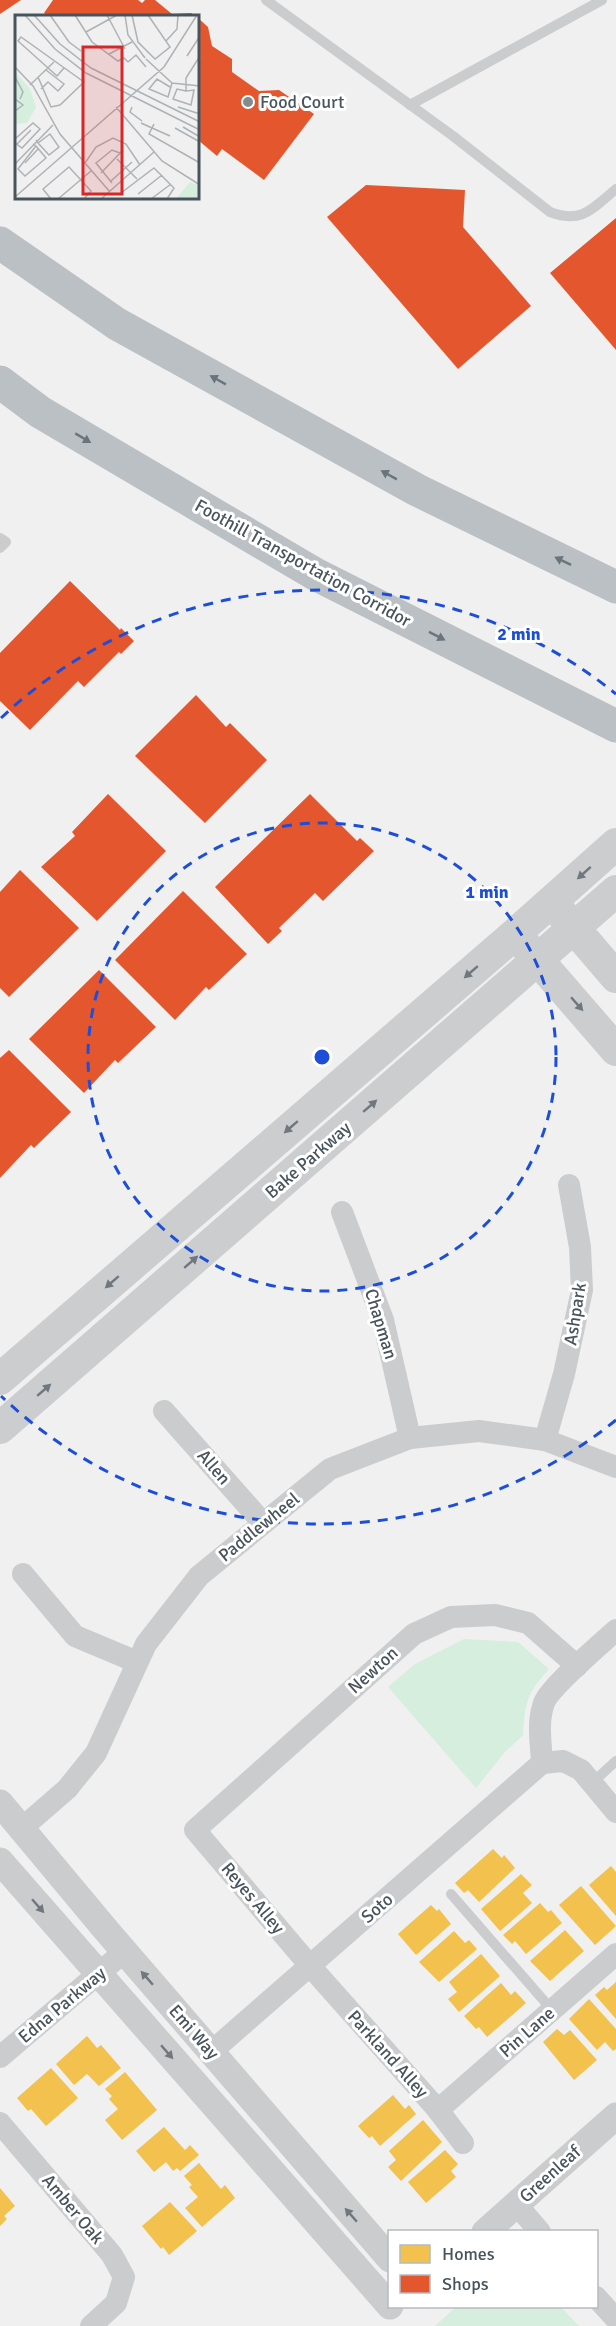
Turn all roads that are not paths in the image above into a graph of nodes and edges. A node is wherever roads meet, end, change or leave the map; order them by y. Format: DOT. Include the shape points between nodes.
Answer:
graph roads {
  1 [pos="266,0"];
  2 [pos="602,0"];
  3 [pos="410,105"];
  4 [pos="616,189"];
  5 [pos="0,228"];
  6 [pos="0,243"];
  7 [pos="117,324"];
  8 [pos="0,383"];
  9 [pos="0,538"];
  10 [pos="0,548"];
  11 [pos="616,587"];
  12 [pos="616,726"];
  13 [pos="616,844"];
  14 [pos="616,891"];
  15 [pos="551,903"];
  16 [pos="575,928"];
  17 [pos="515,934"];
  18 [pos="538,960"];
  19 [pos="616,977"];
  20 [pos="616,1050"];
  21 [pos="569,1185"];
  22 [pos="342,1212"];
  23 [pos="0,1379"];
  24 [pos="164,1411"];
  25 [pos="0,1428"];
  26 [pos="410,1438"];
  27 [pos="545,1440"];
  28 [pos="616,1467"];
  29 [pos="263,1523"];
  30 [pos="22,1574"];
  31 [pos="616,1630"];
  32 [pos="137,1662"];
  33 [pos="577,1666"];
  34 [pos="616,1761"];
  35 [pos="542,1763"];
  36 [pos="592,1783"];
  37 [pos="0,1803"];
  38 [pos="616,1812"];
  39 [pos="22,1828"];
  40 [pos="195,1830"];
  41 [pos="0,1861"];
  42 [pos="451,1894"];
  43 [pos="124,1952"];
  44 [pos="616,1954"];
  45 [pos="310,1967"];
  46 [pos="98,1974"];
  47 [pos="552,2010"];
  48 [pos="211,2052"];
  49 [pos="0,2058"];
  50 [pos="438,2110"];
  51 [pos="616,2115"];
  52 [pos="0,2123"];
  53 [pos="463,2143"];
  54 [pos="516,2204"];
  55 [pos="487,2230"];
  56 [pos="538,2230"];
  57 [pos="388,2257"];
  58 [pos="390,2311"];
  59 [pos="91,2326"];
  1 -- 3 [label="lane"];
  2 -- 3 [label="lane"];
  3 -- 4 [label="lane" via="550,212 566,218 583,216"];
  5 -- 7 [label="highway"];
  6 -- 7 [label="highway"];
  11 -- 7 [label="highway, one-way" via="417,490"];
  8 -- 12 [label="highway, Foothill Transportation Corridor, one-way" via="40,412 315,574"];
  9 -- 10 [label="lane" via="6,542"];
  13 -- 15 [label="main road, Bake Parkway, one-way"];
  14 -- 16 [label="main road, Bake Parkway"];
  15 -- 16 [label="main road"];
  15 -- 17 [label="main road, Bake Parkway"];
  16 -- 18 [label="main road, Bake Parkway"];
  16 -- 19 [label="main road"];
  17 -- 18 [label="main road"];
  17 -- 23 [label="main road, Bake Parkway, one-way"];
  18 -- 20 [label="main road, one-way"];
  25 -- 18 [label="main road, Bake Parkway, one-way"];
  21 -- 27 [label="street, Ashpark" via="580,1247 582,1290"];
  22 -- 26 [label="street, Chapman" via="383,1320"];
  24 -- 29 [label="street, Allen"];
  26 -- 27 [label="street, Paddlewheel" via="479,1431"];
  26 -- 29 [label="street, Paddlewheel" via="330,1469"];
  27 -- 28 [label="street, Paddlewheel"];
  29 -- 32 [label="street, Paddlewheel" via="199,1576 146,1644"];
  30 -- 32 [label="street" via="75,1636"];
  31 -- 33 [label="street"];
  32 -- 39 [label="street, Paddlewheel" via="96,1753 67,1789"];
  33 -- 35 [label="street" via="545,1700 540,1724"];
  33 -- 40 [label="street, Newton" via="528,1623 495,1615 452,1617 414,1634"];
  34 -- 36 [label="lane"];
  35 -- 36 [label="street" via="562,1761 581,1770"];
  35 -- 45 [label="street, Soto"];
  36 -- 38 [label="street"];
  37 -- 39 [label="street, Emi Way"];
  39 -- 43 [label="street, Emi Way"];
  40 -- 45 [label="street, Reyes Alley"];
  41 -- 46 [label="street, Emi Way, one-way"];
  42 -- 47 [label="lane"];
  43 -- 46 [label="street, Edna Parkway"];
  48 -- 43 [label="street, Emi Way, one-way"];
  44 -- 47 [label="street, Pin Lane"];
  45 -- 48 [label="street, Soto"];
  45 -- 50 [label="street, Parkland Alley"];
  46 -- 49 [label="street, Edna Parkway"];
  46 -- 58 [label="street, Emi Way, one-way"];
  47 -- 50 [label="street, Pin Lane"];
  57 -- 48 [label="street, Emi Way, one-way"];
  50 -- 53 [label="street, Parkland Alley"];
  51 -- 54 [label="street, Greenleaf"];
  52 -- 59 [label="street, Amber Oak" via="112,2255 124,2277 116,2303"];
  54 -- 55 [label="street, Greenleaf"];
  54 -- 56 [label="street"];
}
